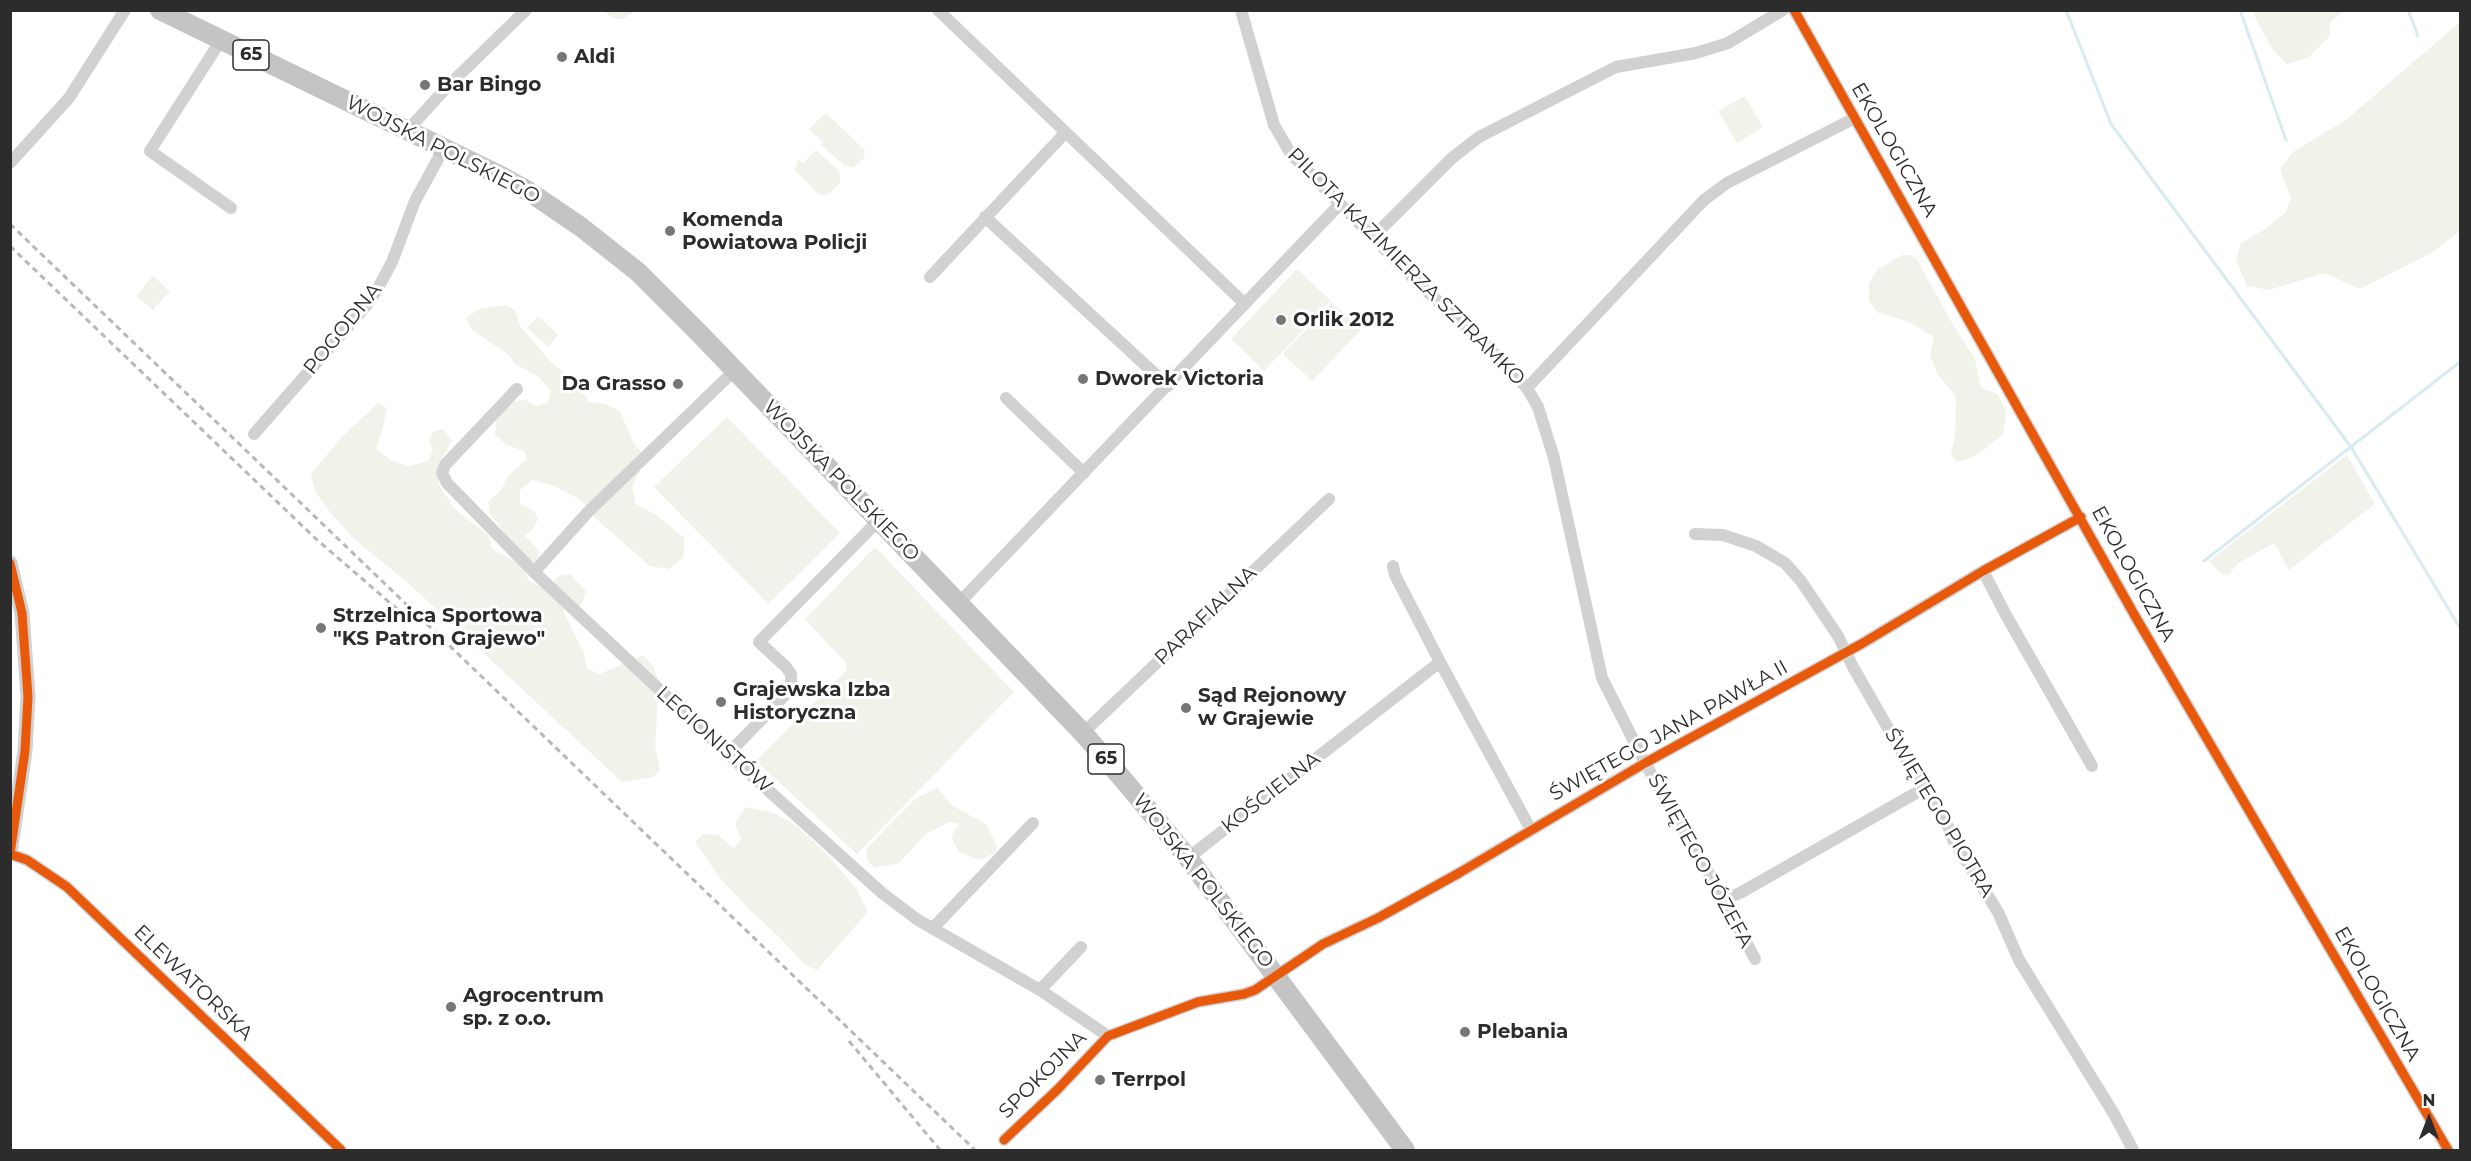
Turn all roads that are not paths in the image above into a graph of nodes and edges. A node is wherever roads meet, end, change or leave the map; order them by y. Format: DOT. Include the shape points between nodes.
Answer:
graph roads {
  1 [pos="125,10"];
  2 [pos="160,10"];
  3 [pos="526,10"];
  4 [pos="938,10"];
  5 [pos="1241,10"];
  6 [pos="1783,10"];
  7 [pos="1794,10"];
  8 [pos="222,40"];
  9 [pos="1855,118"];
  10 [pos="408,130"];
  11 [pos="1065,133"];
  12 [pos="444,148"];
  13 [pos="10,163"];
  14 [pos="1340,204"];
  15 [pos="231,208"];
  16 [pos="985,217"];
  17 [pos="1374,236"];
  18 [pos="930,277"];
  19 [pos="1245,304"];
  20 [pos="735,370"];
  21 [pos="1168,387"];
  22 [pos="1527,388"];
  23 [pos="517,389"];
  24 [pos="1006,398"];
  25 [pos="254,434"];
  26 [pos="1084,473"];
  27 [pos="1329,499"];
  28 [pos="2081,517"];
  29 [pos="879,520"];
  30 [pos="1695,534"];
  31 [pos="10,563"];
  32 [pos="1393,566"];
  33 [pos="1983,571"];
  34 [pos="534,572"];
  35 [pos="959,603"];
  36 [pos="1845,651"];
  37 [pos="1440,662"];
  38 [pos="1083,733"];
  39 [pos="728,754"];
  40 [pos="1645,763"];
  41 [pos="2092,766"];
  42 [pos="1923,789"];
  43 [pos="1033,823"];
  44 [pos="1531,830"];
  45 [pos="10,854"];
  46 [pos="1188,858"];
  47 [pos="1722,896"];
  48 [pos="933,928"];
  49 [pos="1081,947"];
  50 [pos="1755,959"];
  51 [pos="1276,977"];
  52 [pos="1040,990"];
  53 [pos="1108,1036"];
  54 [pos="1004,1140"];
  55 [pos="341,1150"];
  56 [pos="1405,1150"];
  57 [pos="2133,1150"];
  58 [pos="2448,1150"];
  1 -- 13 [label="street" via="69,98"];
  2 -- 8 [label="main road, WOJSKA POLSKIEGO / 65"];
  3 -- 10 [label="street"];
  4 -- 11 [label="street"];
  5 -- 14 [label="street, PILOTA KAZIMIERZA SZTRAMKO" via="1278,135 1300,164"];
  6 -- 17 [label="street" via="1728,43 1696,53 1616,67 1479,137 1452,158"];
  7 -- 9 [label="street, EKOLOGICZNA"];
  8 -- 10 [label="main road, WOJSKA POLSKIEGO / 65"];
  8 -- 15 [label="street" via="150,151"];
  9 -- 22 [label="street" via="1727,183 1704,200"];
  9 -- 28 [label="street, EKOLOGICZNA"];
  10 -- 12 [label="main road, WOJSKA POLSKIEGO / 65"];
  11 -- 16 [label="street"];
  11 -- 19 [label="street"];
  12 -- 20 [label="main road, WOJSKA POLSKIEGO / 65" via="528,191 581,227 638,272"];
  12 -- 25 [label="street, POGODNA" via="415,201 377,290"];
  14 -- 17 [label="street, PILOTA KAZIMIERZA SZTRAMKO"];
  14 -- 19 [label="street"];
  16 -- 18 [label="street"];
  16 -- 21 [label="street"];
  17 -- 22 [label="street, PILOTA KAZIMIERZA SZTRAMKO"];
  19 -- 21 [label="street"];
  20 -- 29 [label="main road, WOJSKA POLSKIEGO / 65"];
  20 -- 34 [label="street" via="588,512"];
  21 -- 26 [label="street"];
  22 -- 40 [label="street, PILOTA KAZIMIERZA SZTRAMKO" via="1538,407 1554,458 1602,678"];
  23 -- 34 [label="street, LEGIONISTÓW" via="442,473 447,483"];
  24 -- 26 [label="street"];
  26 -- 35 [label="street"];
  27 -- 38 [label="street, PARAFIALNA"];
  28 -- 33 [label="street, ŚWIĘTEGO JANA PAWŁA II"];
  28 -- 58 [label="street, EKOLOGICZNA"];
  29 -- 35 [label="main road, WOJSKA POLSKIEGO / 65"];
  29 -- 39 [label="street" via="759,642 786,667 791,674 791,686"];
  30 -- 36 [label="street, ŚWIĘTEGO PIOTRA" via="1735,538 1785,563"];
  31 -- 45 [label="street" via="22,613 28,697 25,751"];
  32 -- 37 [label="street"];
  33 -- 36 [label="street, ŚWIĘTEGO JANA PAWŁA II"];
  33 -- 41 [label="street"];
  34 -- 39 [label="street, LEGIONISTÓW"];
  35 -- 38 [label="main road, WOJSKA POLSKIEGO / 65"];
  36 -- 40 [label="street, ŚWIĘTEGO JANA PAWŁA II"];
  36 -- 42 [label="street, ŚWIĘTEGO PIOTRA"];
  37 -- 44 [label="street"];
  37 -- 46 [label="street, KOŚCIELNA"];
  38 -- 46 [label="main road, WOJSKA POLSKIEGO / 65"];
  39 -- 48 [label="street, LEGIONISTÓW" via="882,893"];
  40 -- 44 [label="street, ŚWIĘTEGO JANA PAWŁA II"];
  40 -- 47 [label="street, ŚWIĘTEGO JÓZEFA"];
  42 -- 47 [label="street" via="1740,893"];
  42 -- 57 [label="street, ŚWIĘTEGO PIOTRA" via="1998,912 2019,960"];
  43 -- 48 [label="street"];
  44 -- 51 [label="street, ŚWIĘTEGO JANA PAWŁA II" via="1378,918 1323,944"];
  45 -- 55 [label="street, ELEWATORSKA" via="27,860 67,887"];
  46 -- 51 [label="main road, WOJSKA POLSKIEGO / 65"];
  47 -- 50 [label="street, ŚWIĘTEGO JÓZEFA"];
  48 -- 52 [label="street, LEGIONISTÓW"];
  49 -- 52 [label="street"];
  51 -- 53 [label="street, SPOKOJNA" via="1244,994 1194,1004"];
  51 -- 56 [label="main road, WOJSKA POLSKIEGO / 65"];
  52 -- 53 [label="street, LEGIONISTÓW"];
  53 -- 54 [label="street, SPOKOJNA"];
}
